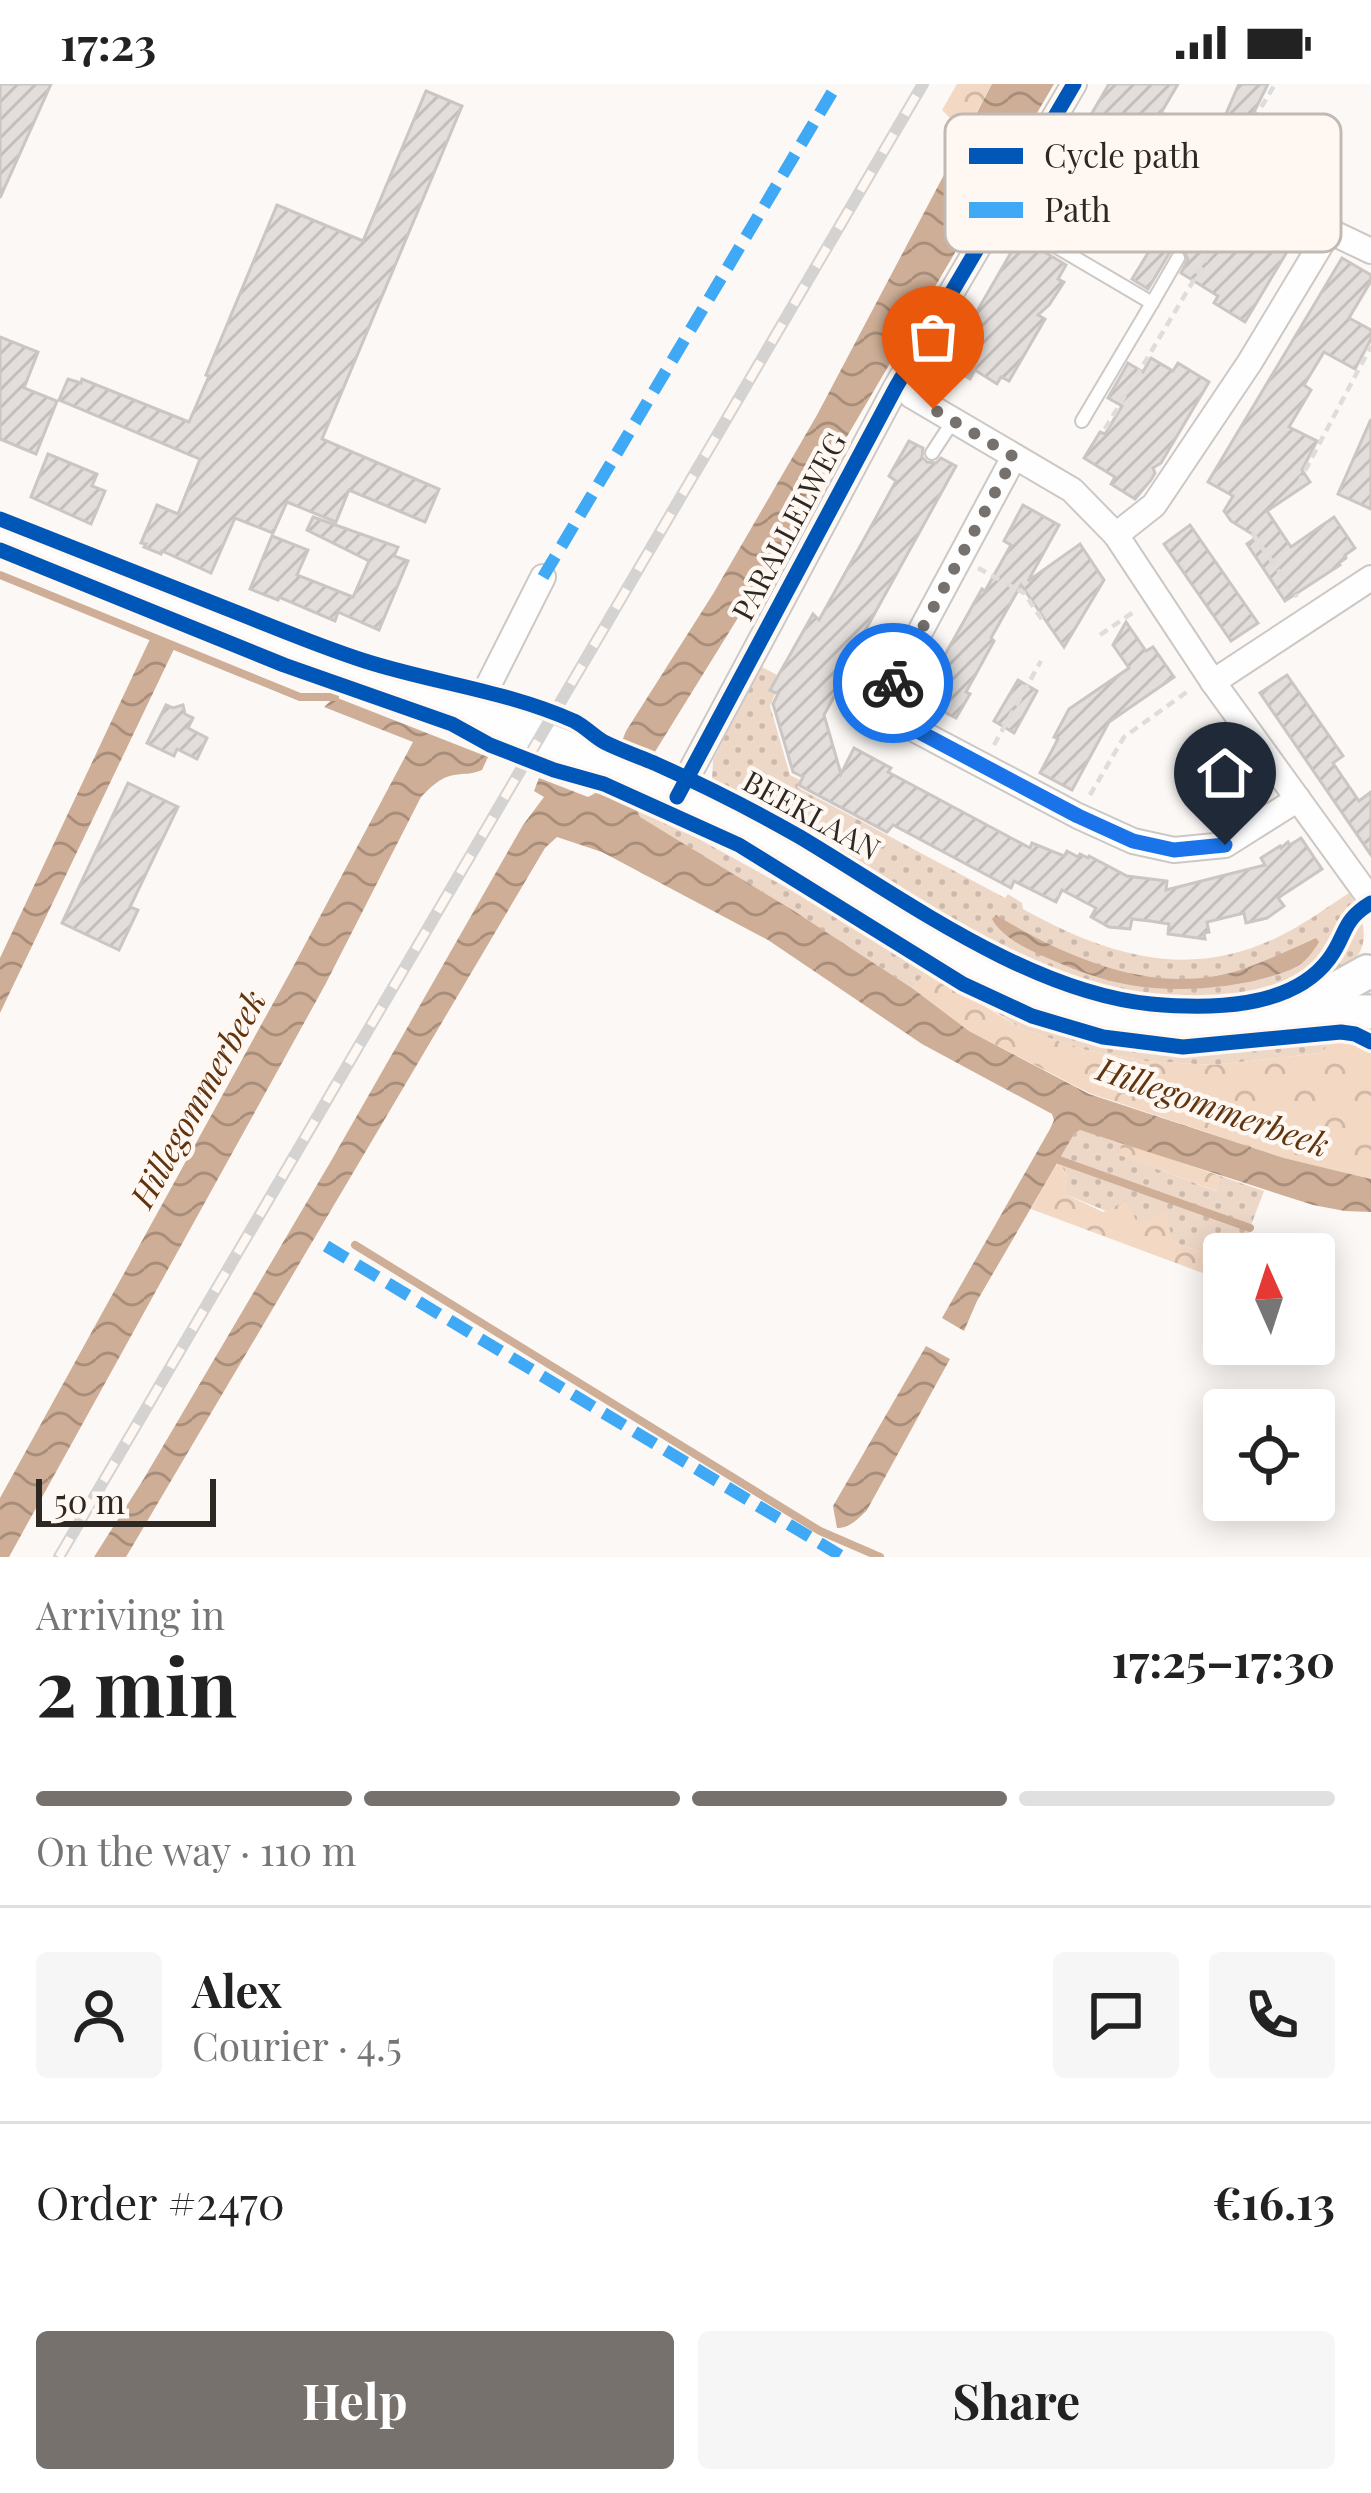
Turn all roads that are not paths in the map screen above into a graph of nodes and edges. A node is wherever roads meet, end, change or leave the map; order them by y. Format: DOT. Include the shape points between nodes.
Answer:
graph roads {
  1 [pos="1074,84"];
  2 [pos="1056,114"];
  3 [pos="1341,237"];
  4 [pos="1371,251"];
  5 [pos="975,252"];
  6 [pos="1064,252"];
  7 [pos="1316,252"];
  8 [pos="1178,258"];
  9 [pos="1151,303"];
  10 [pos="912,396"];
  11 [pos="953,421"];
  12 [pos="1082,421"];
  13 [pos="932,453"];
  14 [pos="1014,457"];
  15 [pos="0,534"];
  16 [pos="1116,535"];
  17 [pos="543,577"];
  18 [pos="1371,578"];
  19 [pos="1212,679"];
  20 [pos="465,707"];
  21 [pos="678,795"];
  22 [pos="1298,799"];
  23 [pos="1367,885"];
  24 [pos="1370,977"];
  25 [pos="1371,1012"];
  26 [pos="1183,1024"];
  1 -- 2 [label="street, PARALLELWEG"];
  3 -- 4 [label="street"];
  5 -- 21 [label="street, PARALLELWEG"];
  6 -- 9 [label="lane"];
  7 -- 16 [label="street" via="1154,505"];
  8 -- 9 [label="lane"];
  9 -- 12 [label="lane"];
  10 -- 11 [label="street"];
  11 -- 13 [label="lane"];
  11 -- 14 [label="street"];
  14 -- 16 [label="street" via="1072,490"];
  14 -- 22 [label="street" via="878,710 1078,816 1174,850 1225,845"];
  15 -- 20 [label="main road, BEEKLAAN" via="293,653"];
  16 -- 19 [label="street"];
  17 -- 20 [label="street" via="486,690"];
  18 -- 19 [label="street"];
  19 -- 22 [label="street"];
  20 -- 21 [label="main road, BEEKLAAN"];
  21 -- 26 [label="main road, BEEKLAAN" via="1060,1005"];
  22 -- 23 [label="street"];
  24 -- 26 [label="main road, BEEKLAAN" via="1279,1007"];
  25 -- 26 [label="main road, BEEKLAAN" via="1203,1029"];
}
